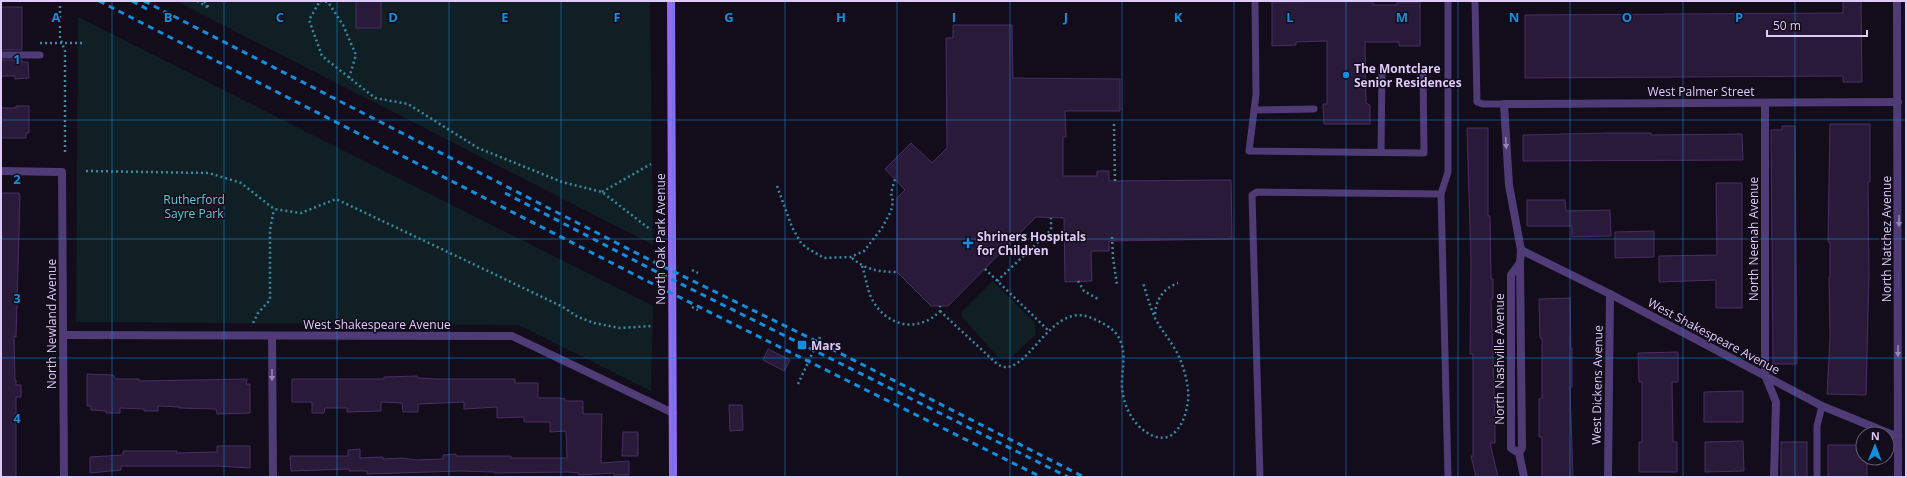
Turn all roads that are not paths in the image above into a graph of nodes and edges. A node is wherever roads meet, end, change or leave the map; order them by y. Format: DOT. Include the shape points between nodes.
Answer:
graph roads {
  1 [pos="670,1"];
  2 [pos="1255,1"];
  3 [pos="1448,1"];
  4 [pos="1475,1"];
  5 [pos="1897,1"];
  6 [pos="1,55"];
  7 [pos="40,55"];
  8 [pos="1898,102"];
  9 [pos="1765,103"];
  10 [pos="1504,104"];
  11 [pos="1314,109"];
  12 [pos="1254,110"];
  13 [pos="1381,152"];
  14 [pos="1,171"];
  15 [pos="1902,182"];
  16 [pos="1441,194"];
  17 [pos="1521,250"];
  18 [pos="1610,294"];
  19 [pos="63,335"];
  20 [pos="272,336"];
  21 [pos="1764,375"];
  22 [pos="1822,406"];
  23 [pos="673,413"];
  24 [pos="1898,437"];
  25 [pos="64,477"];
  26 [pos="273,477"];
  27 [pos="673,477"];
  28 [pos="1260,477"];
  29 [pos="1448,477"];
  30 [pos="1524,477"];
  31 [pos="1608,477"];
  32 [pos="1774,477"];
  33 [pos="1817,477"];
  34 [pos="1898,477"];
  1 -- 23 [label="street, North Oak Park Avenue"];
  2 -- 12 [label="lane"];
  3 -- 16 [label="lane" via="1448,172"];
  4 -- 10 [label="lane" via="1477,102"];
  5 -- 8 [label="street, North Natchez Avenue"];
  6 -- 7 [label="lane"];
  8 -- 9 [label="street, West Palmer Street"];
  8 -- 15 [label="street, North Natchez Avenue"];
  9 -- 10 [label="street, West Palmer Street"];
  9 -- 21 [label="street, North Neenah Avenue"];
  10 -- 17 [label="street, North Nashville Avenue, one-way" via="1509,185"];
  11 -- 12 [label="lane"];
  12 -- 13 [label="lane" via="1249,151"];
  13 -- 13 [label="lane" via="1424,153 1424,71 1382,68"];
  14 -- 19 [label="street, North Newland Avenue" via="62,172"];
  15 -- 24 [label="street, North Natchez Avenue, one-way"];
  16 -- 28 [label="lane" via="1257,192 1252,195"];
  16 -- 29 [label="lane"];
  17 -- 18 [label="street, West Shakespeare Avenue"];
  17 -- 30 [label="street, North Nashville Avenue" via="1522,448 1519,453"];
  18 -- 21 [label="street, West Shakespeare Avenue"];
  18 -- 31 [label="street, West Dickens Avenue"];
  19 -- 20 [label="street, West Shakespeare Avenue"];
  19 -- 25 [label="street, North Newland Avenue"];
  20 -- 23 [label="street, West Shakespeare Avenue" via="512,336"];
  20 -- 26 [label="street, one-way"];
  21 -- 22 [label="street, West Shakespeare Avenue"];
  21 -- 32 [label="street" via="1776,402"];
  22 -- 24 [label="street, West Shakespeare Avenue"];
  22 -- 33 [label="lane" via="1817,426"];
  23 -- 27 [label="street, North Oak Park Avenue"];
  24 -- 34 [label="street, North Natchez Avenue"];
}
